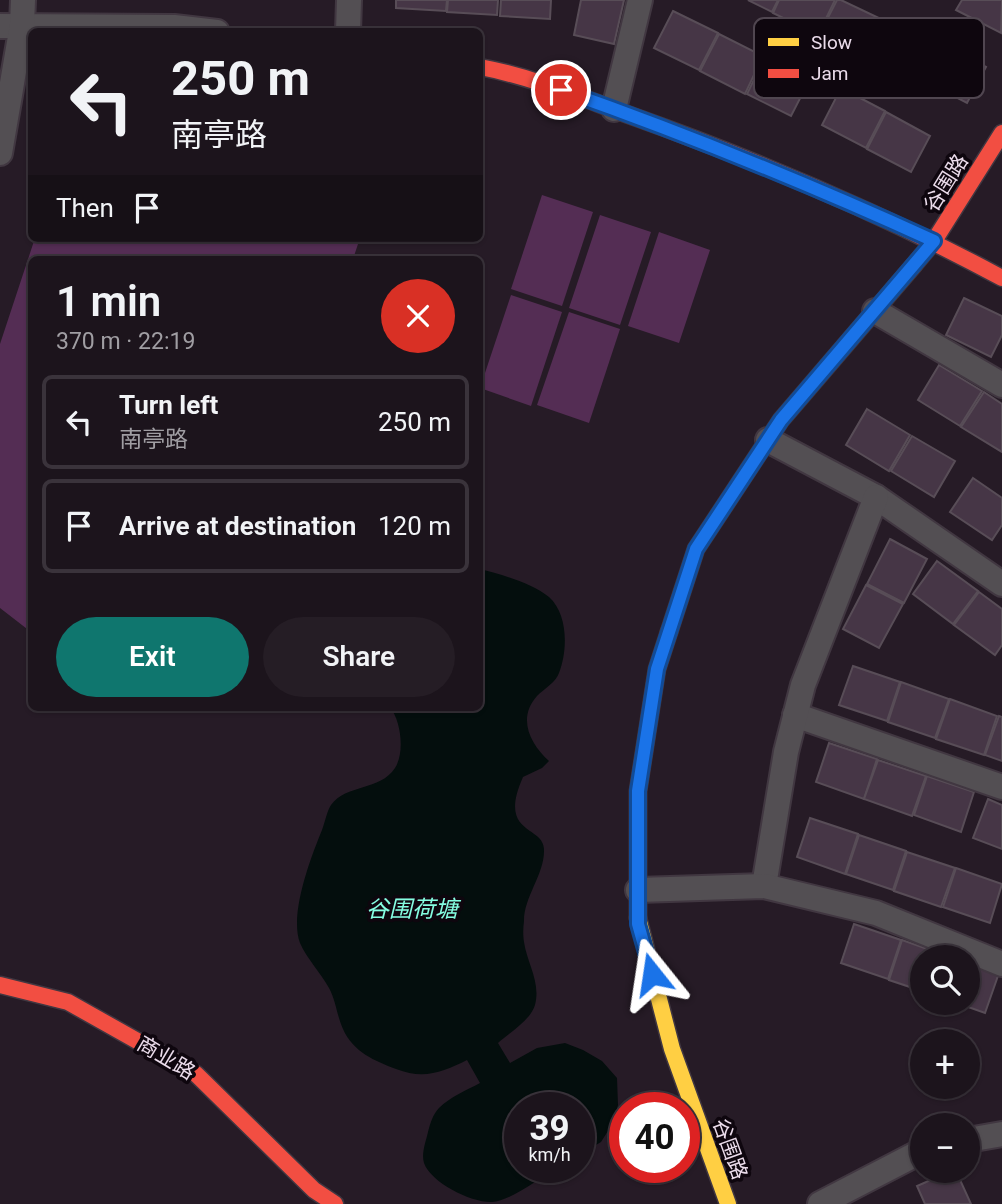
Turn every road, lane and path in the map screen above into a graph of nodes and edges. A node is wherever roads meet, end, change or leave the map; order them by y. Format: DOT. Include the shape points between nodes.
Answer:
graph roads {
  1 [pos="23,0"];
  2 [pos="349,0"];
  3 [pos="640,0"];
  4 [pos="11,25"];
  5 [pos="183,28"];
  6 [pos="348,28"];
  7 [pos="483,68"];
  8 [pos="614,109"];
  9 [pos="1002,133"];
  10 [pos="0,153"];
  11 [pos="934,241"];
  12 [pos="1002,278"];
  13 [pos="875,310"];
  14 [pos="1002,385"];
  15 [pos="768,440"];
  16 [pos="876,497"];
  17 [pos="1002,584"];
  18 [pos="796,715"];
  19 [pos="1002,787"];
  20 [pos="764,886"];
  21 [pos="638,890"];
  22 [pos="1002,964"];
  23 [pos="0,985"];
  24 [pos="1002,1134"];
  25 [pos="980,1138"];
  26 [pos="910,1157"];
  27 [pos="311,1197"];
  28 [pos="335,1204"];
  29 [pos="728,1204"];
  30 [pos="820,1204"];
  1 -- 4 [label="street"];
  2 -- 6 [label="street"];
  3 -- 8 [label="street"];
  4 -- 5 [label="street"];
  4 -- 10 [label="street"];
  7 -- 8 [label="street"];
  8 -- 11 [label="street" via="787,175"];
  9 -- 11 [label="street, 谷围路"];
  11 -- 12 [label="street"];
  11 -- 13 [label="street, 谷围路"];
  13 -- 14 [label="street"];
  13 -- 15 [label="street, 谷围路"];
  15 -- 16 [label="street"];
  15 -- 21 [label="street, 谷围路" via="696,549 657,669 638,791"];
  16 -- 17 [label="street"];
  16 -- 18 [label="street" via="803,685"];
  18 -- 19 [label="street"];
  18 -- 20 [label="street"];
  20 -- 21 [label="street"];
  20 -- 22 [label="street" via="876,913"];
  21 -- 29 [label="street, 谷围路" via="638,924 672,1049"];
  23 -- 27 [label="street, 商业路" via="68,1002 196,1074"];
  24 -- 25 [label="street"];
  26 -- 30 [label="street"];
  27 -- 28 [label="street, 商业路"];
}
